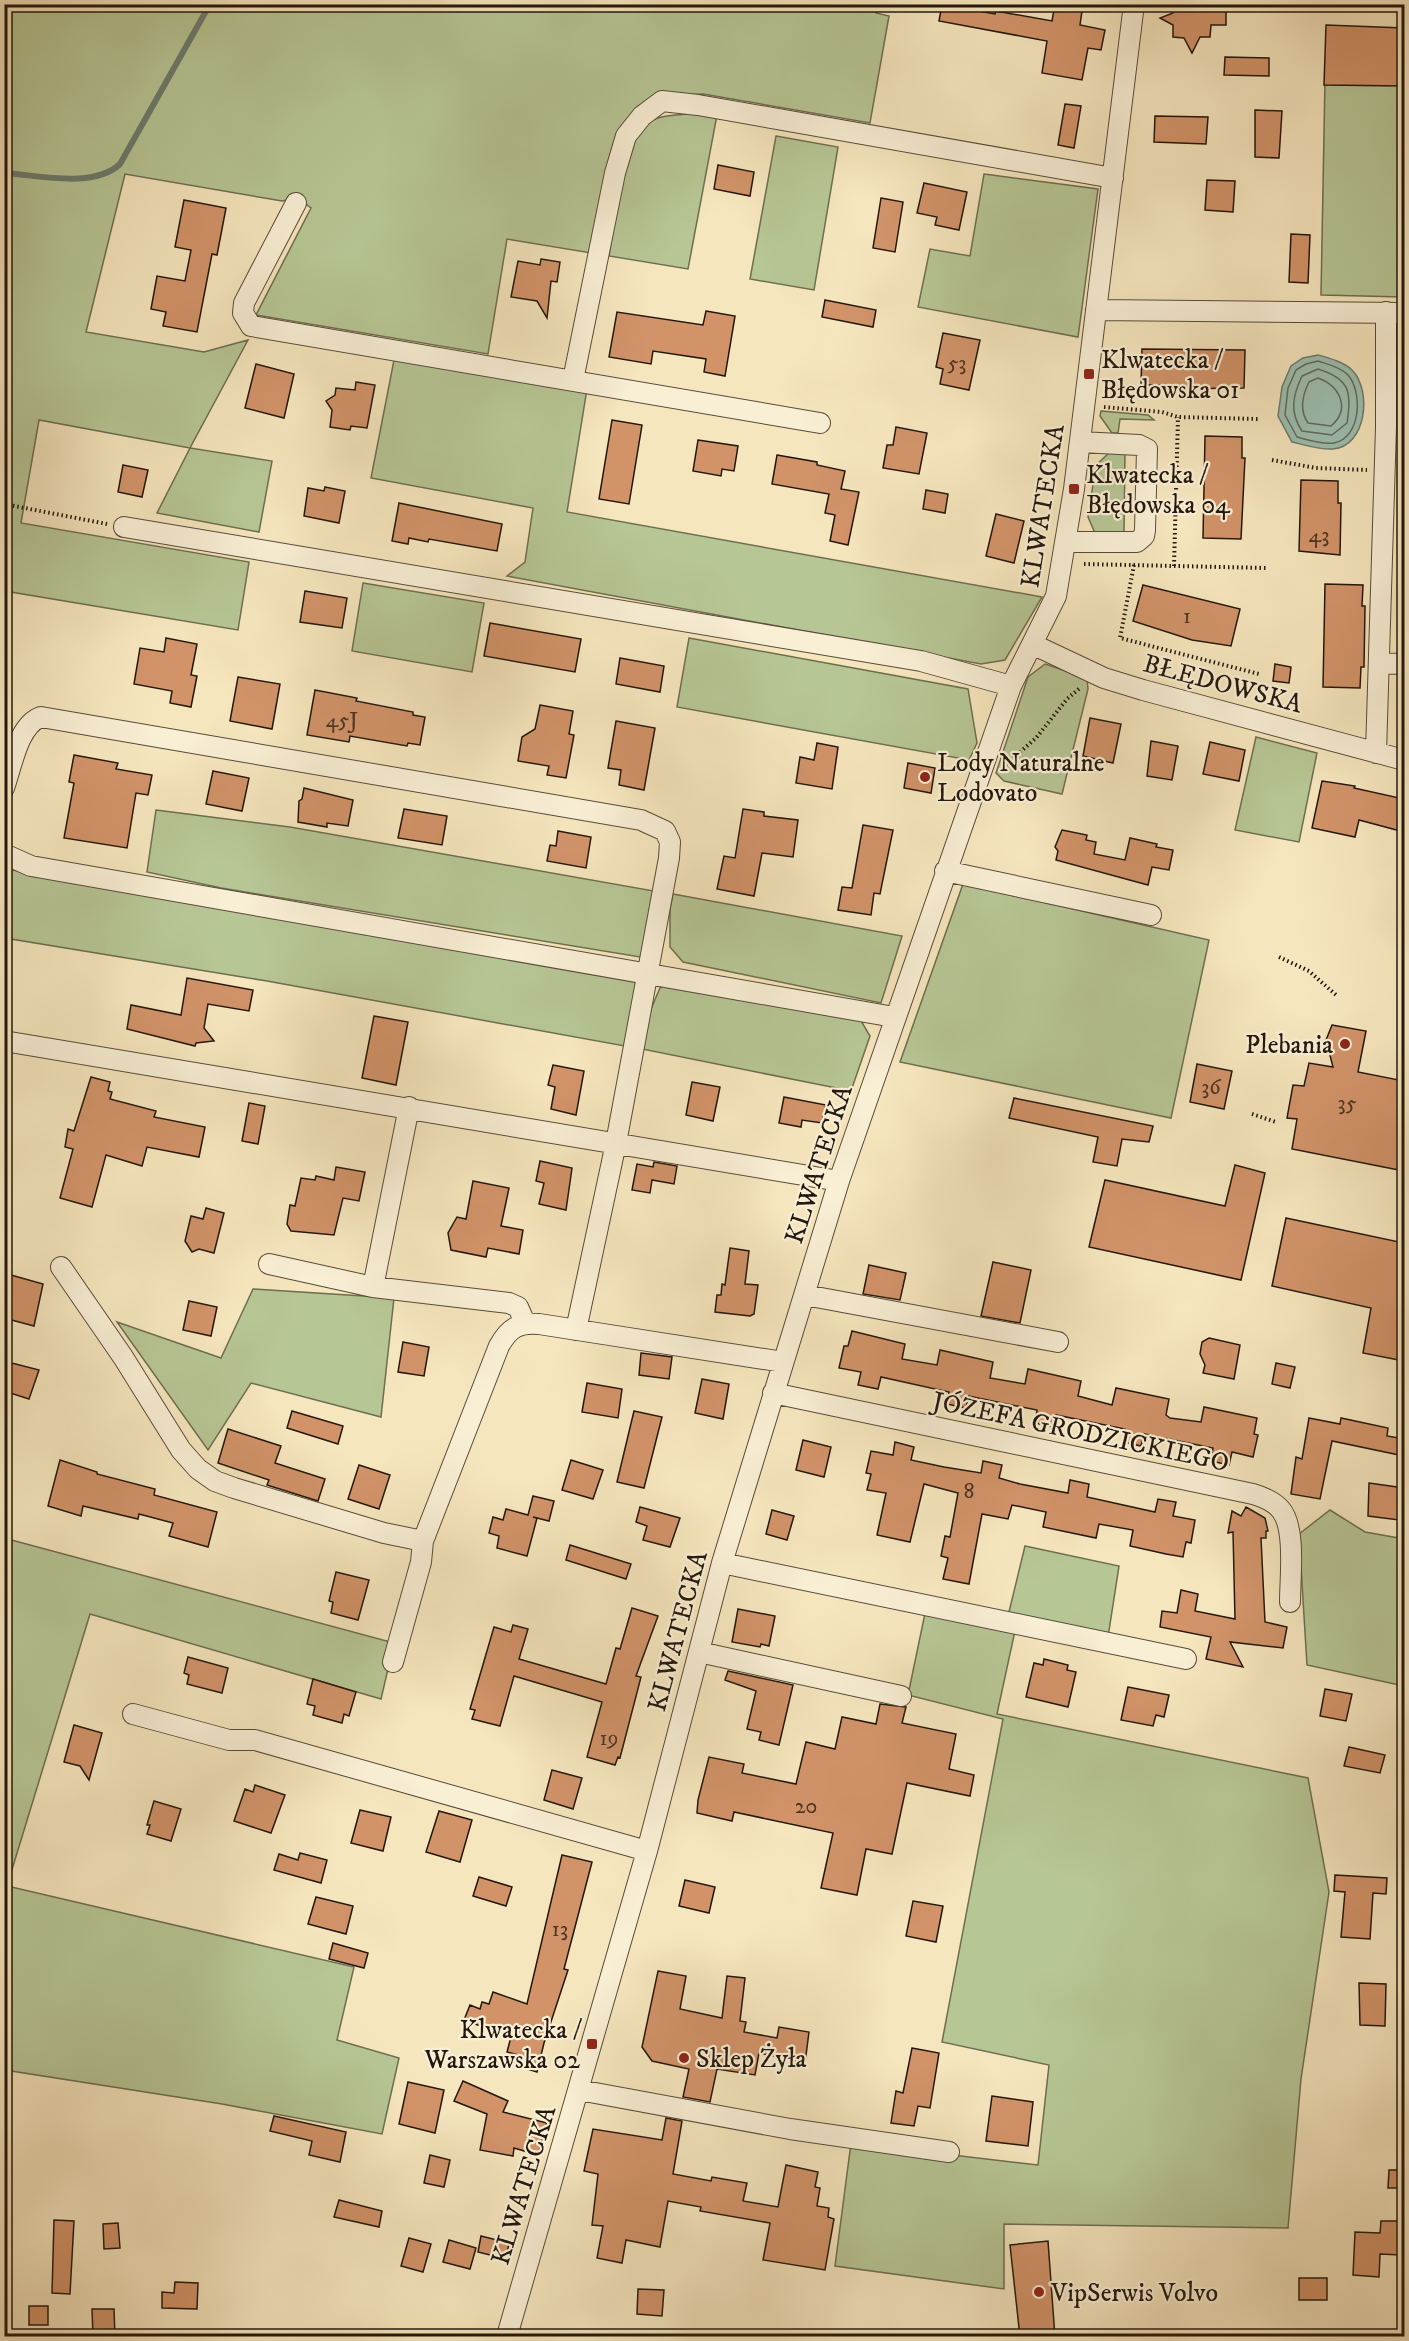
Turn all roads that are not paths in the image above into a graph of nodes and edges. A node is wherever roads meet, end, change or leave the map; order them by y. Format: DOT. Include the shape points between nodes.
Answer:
graph roads {
  1 [pos="1134,4"];
  2 [pos="1113,178"];
  3 [pos="296,203"];
  4 [pos="1096,310"];
  5 [pos="1395,312"];
  6 [pos="573,380"];
  7 [pos="820,423"];
  8 [pos="1080,442"];
  9 [pos="124,527"];
  10 [pos="1066,542"];
  11 [pos="1032,644"];
  12 [pos="1379,663"];
  13 [pos="1404,664"];
  14 [pos="1011,686"];
  15 [pos="1376,753"];
  16 [pos="1404,760"];
  17 [pos="4,788"];
  18 [pos="4,854"];
  19 [pos="945,871"];
  20 [pos="1151,915"];
  21 [pos="649,973"];
  22 [pos="894,1017"];
  23 [pos="4,1041"];
  24 [pos="409,1107"];
  25 [pos="616,1143"];
  26 [pos="840,1181"];
  27 [pos="269,1264"];
  28 [pos="61,1267"];
  29 [pos="373,1287"];
  30 [pos="805,1295"];
  31 [pos="525,1323"];
  32 [pos="576,1330"];
  33 [pos="1058,1342"];
  34 [pos="783,1362"];
  35 [pos="773,1393"];
  36 [pos="423,1541"];
  37 [pos="722,1563"];
  38 [pos="1290,1602"];
  39 [pos="699,1652"];
  40 [pos="1186,1659"];
  41 [pos="393,1662"];
  42 [pos="901,1696"];
  43 [pos="133,1714"];
  44 [pos="647,1851"];
  45 [pos="579,2090"];
  46 [pos="949,2152"];
  47 [pos="507,2337"];
  1 -- 2 [label="street, KLWATECKA"];
  2 -- 4 [label="street, KLWATECKA"];
  2 -- 6 [label="street" via="662,101 642,116 626,136"];
  3 -- 6 [label="street" via="244,303 243,313 251,327"];
  4 -- 5 [label="street"];
  4 -- 8 [label="street, KLWATECKA"];
  5 -- 12 [label="street" via="1384,470"];
  6 -- 7 [label="street"];
  8 -- 10 [label="street, KLWATECKA"];
  8 -- 10 [label="street" via="1145,447 1145,530 1137,542"];
  9 -- 14 [label="street" via="921,661"];
  10 -- 11 [label="street, KLWATECKA" via="1056,596"];
  11 -- 14 [label="street, KLWATECKA"];
  11 -- 15 [label="street, BŁĘDOWSKA" via="1104,678"];
  12 -- 13 [label="street"];
  12 -- 15 [label="street"];
  14 -- 19 [label="street, KLWATECKA"];
  15 -- 16 [label="street, BŁĘDOWSKA"];
  17 -- 21 [label="street" via="25,732 32,720 41,717 654,824 665,831 669,858"];
  18 -- 21 [label="street" via="31,866"];
  19 -- 20 [label="street"];
  19 -- 22 [label="street, KLWATECKA"];
  21 -- 22 [label="street"];
  21 -- 25 [label="street"];
  22 -- 26 [label="street, KLWATECKA"];
  23 -- 24 [label="street"];
  24 -- 25 [label="street"];
  24 -- 29 [label="street"];
  25 -- 26 [label="street"];
  25 -- 32 [label="street"];
  26 -- 30 [label="street, KLWATECKA"];
  27 -- 29 [label="street"];
  28 -- 36 [label="street" via="181,1450 198,1469 234,1488"];
  29 -- 31 [label="street" via="509,1303 518,1307"];
  30 -- 33 [label="street"];
  30 -- 34 [label="street, KLWATECKA"];
  31 -- 32 [label="street"];
  31 -- 36 [label="street" via="506,1334 499,1346"];
  32 -- 34 [label="street"];
  34 -- 35 [label="street, KLWATECKA"];
  35 -- 37 [label="street, KLWATECKA"];
  35 -- 38 [label="street, JÓZEFA GRODZICKIEGO" via="1268,1499 1280,1507 1289,1529"];
  36 -- 41 [label="street"];
  37 -- 39 [label="street, KLWATECKA"];
  37 -- 40 [label="street"];
  39 -- 42 [label="street"];
  39 -- 44 [label="street, KLWATECKA"];
  43 -- 44 [label="street" via="229,1740 255,1740"];
  44 -- 45 [label="street, KLWATECKA"];
  45 -- 46 [label="street" via="790,2129"];
  45 -- 47 [label="street, KLWATECKA"];
}
